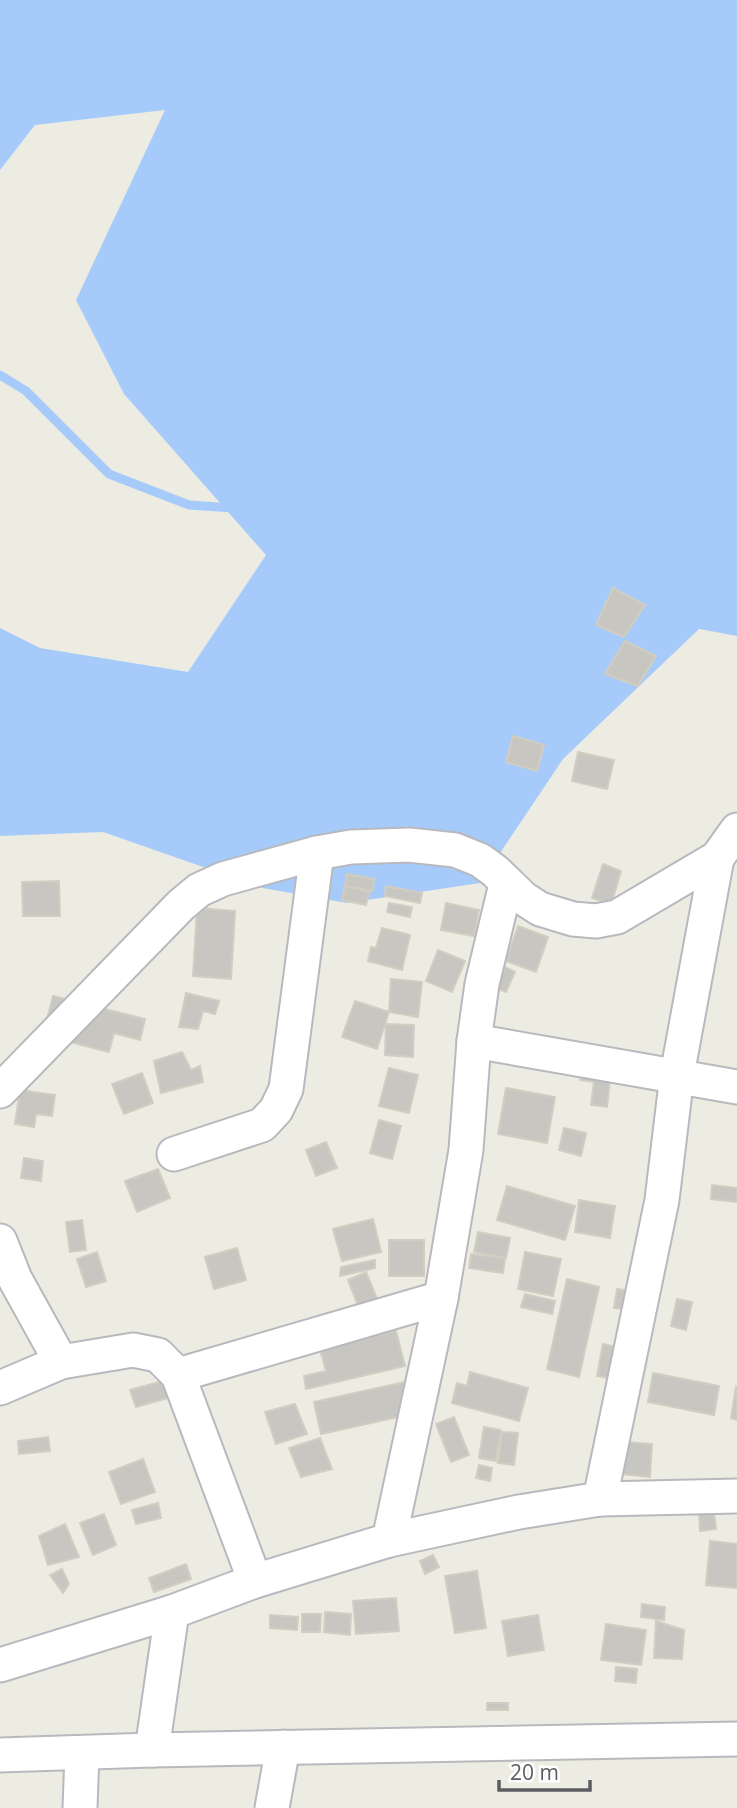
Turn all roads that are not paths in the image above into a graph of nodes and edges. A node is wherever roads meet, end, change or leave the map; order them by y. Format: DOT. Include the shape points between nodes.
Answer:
graph roads {
  1 [pos="737,830"];
  2 [pos="317,853"];
  3 [pos="717,858"];
  4 [pos="506,884"];
  5 [pos="474,1041"];
  6 [pos="677,1075"];
  7 [pos="737,1087"];
  8 [pos="0,1091"];
  9 [pos="174,1154"];
  10 [pos="0,1241"];
  11 [pos="441,1298"];
  12 [pos="61,1362"];
  13 [pos="178,1375"];
  14 [pos="0,1388"];
  15 [pos="737,1496"];
  16 [pos="600,1499"];
  17 [pos="389,1540"];
  18 [pos="255,1581"];
  19 [pos="172,1612"];
  20 [pos="0,1665"];
  21 [pos="737,1739"];
  22 [pos="282,1747"];
  23 [pos="152,1750"];
  24 [pos="82,1754"];
  25 [pos="0,1755"];
  26 [pos="80,1808"];
  27 [pos="272,1808"];
  1 -- 3 [label="street"];
  2 -- 4 [label="street" via="409,845 455,850 480,860"];
  2 -- 8 [label="street" via="199,890"];
  2 -- 9 [label="street" via="286,1089 262,1125"];
  3 -- 4 [label="street" via="617,918 596,921 540,909"];
  3 -- 6 [label="street"];
  4 -- 5 [label="street" via="482,984"];
  5 -- 6 [label="street"];
  5 -- 11 [label="street" via="466,1150"];
  6 -- 7 [label="street"];
  6 -- 16 [label="street" via="662,1200"];
  10 -- 12 [label="street" via="15,1279"];
  11 -- 13 [label="street"];
  11 -- 17 [label="street"];
  12 -- 13 [label="street" via="133,1350 158,1355"];
  12 -- 14 [label="street"];
  13 -- 18 [label="street"];
  15 -- 16 [label="street"];
  16 -- 17 [label="street" via="519,1511"];
  17 -- 18 [label="street"];
  18 -- 19 [label="street"];
  19 -- 20 [label="street"];
  19 -- 23 [label="street"];
  21 -- 22 [label="street"];
  22 -- 23 [label="street"];
  22 -- 27 [label="street"];
  23 -- 24 [label="street"];
  24 -- 25 [label="street"];
  24 -- 26 [label="street"];
}
